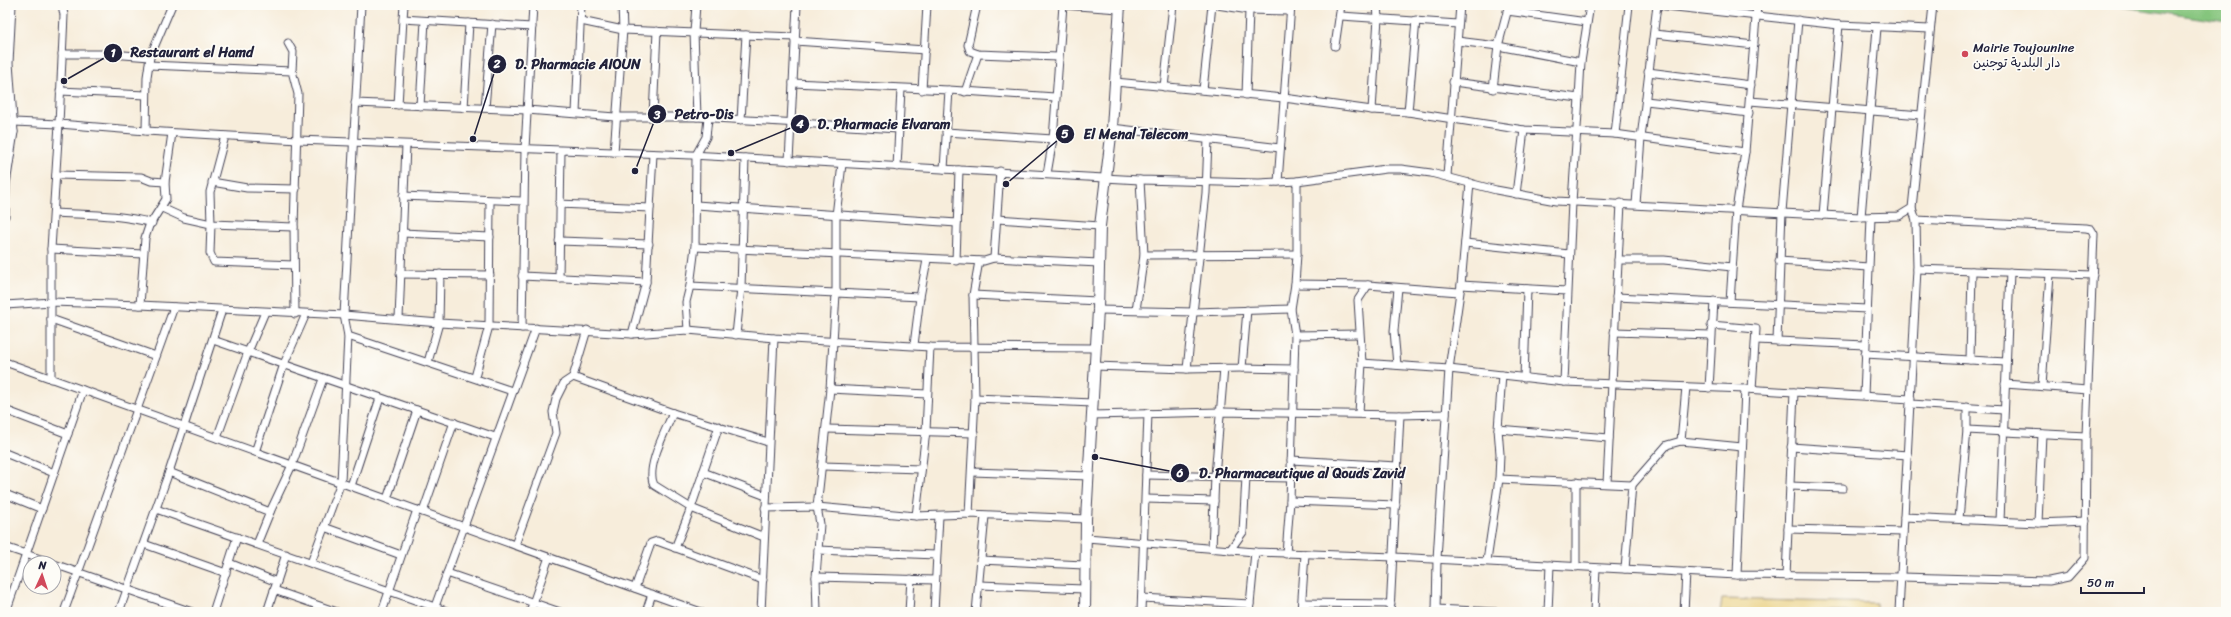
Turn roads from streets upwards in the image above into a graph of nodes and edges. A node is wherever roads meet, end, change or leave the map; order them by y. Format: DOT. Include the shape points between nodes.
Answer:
graph roads {
  1 [pos="12,5"];
  2 [pos="62,5"];
  3 [pos="172,5"];
  4 [pos="361,5"];
  5 [pos="404,5"];
  6 [pos="533,5"];
  7 [pos="581,5"];
  8 [pos="622,5"];
  9 [pos="696,5"];
  10 [pos="797,5"];
  11 [pos="927,5"];
  12 [pos="972,5"];
  13 [pos="977,5"];
  14 [pos="1063,5"];
  15 [pos="1173,5"];
  16 [pos="1212,5"];
  17 [pos="1217,5"];
  18 [pos="1341,5"];
  19 [pos="1377,5"];
  20 [pos="1460,5"];
  21 [pos="1590,5"];
  22 [pos="1629,5"];
  23 [pos="1657,5"];
  24 [pos="1757,5"];
  25 [pos="1932,5"];
  26 [pos="1120,7"];
  27 [pos="1291,8"];
  28 [pos="1508,8"];
  29 [pos="1249,10"];
  30 [pos="1341,16"];
  31 [pos="1756,16"];
  32 [pos="1378,18"];
  33 [pos="403,19"];
  34 [pos="425,20"];
  35 [pos="581,20"];
  36 [pos="1416,20"];
  37 [pos="1798,20"];
  38 [pos="1587,22"];
  39 [pos="469,23"];
  40 [pos="492,24"];
  41 [pos="1458,24"];
  42 [pos="8,25"];
  43 [pos="1839,25"];
  44 [pos="532,27"];
  45 [pos="1877,28"];
  46 [pos="1930,29"];
  47 [pos="623,30"];
  48 [pos="657,31"];
  49 [pos="694,32"];
  50 [pos="1655,34"];
  51 [pos="746,35"];
  52 [pos="795,39"];
  53 [pos="1457,41"];
  54 [pos="288,43"];
  55 [pos="1754,45"];
  56 [pos="1335,46"];
  57 [pos="1498,46"];
  58 [pos="925,50"];
  59 [pos="62,54"];
  60 [pos="978,54"];
  61 [pos="150,57"];
  62 [pos="1058,57"];
  63 [pos="1582,62"];
  64 [pos="7,63"];
  65 [pos="149,66"];
  66 [pos="292,71"];
  67 [pos="1648,72"];
  68 [pos="1115,82"];
  69 [pos="1453,82"];
  70 [pos="793,83"];
  71 [pos="1751,85"];
  72 [pos="1164,87"];
  73 [pos="901,89"];
  74 [pos="1493,89"];
  75 [pos="922,90"];
  76 [pos="949,90"];
  77 [pos="1203,90"];
  78 [pos="60,91"];
  79 [pos="965,92"];
  80 [pos="146,95"];
  81 [pos="1246,95"];
  82 [pos="1055,97"];
  83 [pos="1284,98"];
  84 [pos="1579,98"];
  85 [pos="1646,101"];
  86 [pos="1750,101"];
  87 [pos="355,103"];
  88 [pos="398,105"];
  89 [pos="1791,105"];
  90 [pos="420,106"];
  91 [pos="464,108"];
  92 [pos="485,108"];
  93 [pos="1830,109"];
  94 [pos="8,110"];
  95 [pos="527,110"];
  96 [pos="1372,110"];
  97 [pos="1408,112"];
  98 [pos="1869,112"];
  99 [pos="576,113"];
  100 [pos="1749,113"];
  101 [pos="1921,115"];
  102 [pos="653,116"];
  103 [pos="615,117"];
  104 [pos="697,117"];
  105 [pos="708,118"];
  106 [pos="1451,118"];
  107 [pos="741,120"];
  108 [pos="14,122"];
  109 [pos="59,124"];
  110 [pos="790,124"];
  111 [pos="1112,128"];
  112 [pos="898,129"];
  113 [pos="1524,130"];
  114 [pos="5,132"];
  115 [pos="14,132"];
  116 [pos="146,132"];
  117 [pos="946,132"];
  118 [pos="172,133"];
  119 [pos="1576,133"];
  120 [pos="1615,134"];
  121 [pos="225,136"];
  122 [pos="1641,138"];
  123 [pos="1053,139"];
  124 [pos="1208,139"];
  125 [pos="298,140"];
  126 [pos="352,143"];
  127 [pos="406,145"];
  128 [pos="1280,148"];
  129 [pos="525,149"];
  130 [pos="561,151"];
  131 [pos="614,152"];
  132 [pos="1745,152"];
  133 [pos="653,154"];
  134 [pos="696,155"];
  135 [pos="745,158"];
  136 [pos="789,160"];
  137 [pos="842,164"];
  138 [pos="897,167"];
  139 [pos="944,169"];
  140 [pos="959,170"];
  141 [pos="1000,172"];
  142 [pos="1047,174"];
  143 [pos="56,175"];
  144 [pos="1447,176"];
  145 [pos="1105,178"];
  146 [pos="1140,180"];
  147 [pos="1297,181"];
  148 [pos="165,182"];
  149 [pos="212,182"];
  150 [pos="1206,182"];
  151 [pos="1278,182"];
  152 [pos="1470,183"];
  153 [pos="6,184"];
  154 [pos="296,189"];
  155 [pos="1516,194"];
  156 [pos="403,196"];
  157 [pos="490,201"];
  158 [pos="523,202"];
  159 [pos="1572,202"];
  160 [pos="1621,203"];
  161 [pos="560,204"];
  162 [pos="1636,204"];
  163 [pos="696,205"];
  164 [pos="162,208"];
  165 [pos="650,208"];
  166 [pos="743,208"];
  167 [pos="1912,208"];
  168 [pos="1736,210"];
  169 [pos="1782,212"];
  170 [pos="54,213"];
  171 [pos="1823,215"];
  172 [pos="5,216"];
  173 [pos="836,216"];
  174 [pos="1861,217"];
  175 [pos="1871,217"];
  176 [pos="997,219"];
  177 [pos="1916,220"];
  178 [pos="152,223"];
  179 [pos="957,223"];
  180 [pos="211,224"];
  181 [pos="1100,226"];
  182 [pos="294,227"];
  183 [pos="402,233"];
  184 [pos="490,237"];
  185 [pos="559,241"];
  186 [pos="1465,243"];
  187 [pos="649,244"];
  188 [pos="695,247"];
  189 [pos="51,250"];
  190 [pos="741,250"];
  191 [pos="143,254"];
  192 [pos="1297,254"];
  193 [pos="1569,254"];
  194 [pos="835,255"];
  195 [pos="1144,255"];
  196 [pos="1199,255"];
  197 [pos="994,258"];
  198 [pos="927,260"];
  199 [pos="1618,260"];
  200 [pos="956,261"];
  201 [pos="979,261"];
  202 [pos="1780,261"];
  203 [pos="1099,263"];
  204 [pos="294,265"];
  205 [pos="1732,267"];
  206 [pos="1869,267"];
  207 [pos="1917,269"];
  208 [pos="1972,271"];
  209 [pos="2010,272"];
  210 [pos="400,274"];
  211 [pos="440,274"];
  212 [pos="2050,274"];
  213 [pos="490,275"];
  214 [pos="2093,275"];
  215 [pos="522,276"];
  216 [pos="559,278"];
  217 [pos="646,282"];
  218 [pos="1295,284"];
  219 [pos="1368,285"];
  220 [pos="690,286"];
  221 [pos="741,288"];
  222 [pos="1398,288"];
  223 [pos="1460,289"];
  224 [pos="1527,289"];
  225 [pos="1568,291"];
  226 [pos="836,294"];
  227 [pos="973,295"];
  228 [pos="920,297"];
  229 [pos="1616,297"];
  230 [pos="1714,301"];
  231 [pos="52,302"];
  232 [pos="1730,302"];
  233 [pos="5,305"];
  234 [pos="140,305"];
  235 [pos="1098,305"];
  236 [pos="1777,305"];
  237 [pos="174,307"];
  238 [pos="1291,309"];
  239 [pos="1867,309"];
  240 [pos="222,310"];
  241 [pos="1136,310"];
  242 [pos="1247,310"];
  243 [pos="265,312"];
  244 [pos="1194,312"];
  245 [pos="295,314"];
  246 [pos="306,314"];
  247 [pos="344,315"];
  248 [pos="51,319"];
  249 [pos="399,319"];
  250 [pos="439,323"];
  251 [pos="1711,325"];
  252 [pos="489,326"];
  253 [pos="522,328"];
  254 [pos="536,328"];
  255 [pos="587,330"];
  256 [pos="688,330"];
  257 [pos="1614,332"];
  258 [pos="632,334"];
  259 [pos="1296,334"];
  260 [pos="1359,334"];
  261 [pos="736,335"];
  262 [pos="1711,335"];
  263 [pos="348,336"];
  264 [pos="774,338"];
  265 [pos="214,340"];
  266 [pos="833,340"];
  267 [pos="1756,340"];
  268 [pos="1777,341"];
  269 [pos="914,345"];
  270 [pos="1865,345"];
  271 [pos="930,347"];
  272 [pos="974,348"];
  273 [pos="1095,348"];
  274 [pos="248,352"];
  275 [pos="1865,354"];
  276 [pos="156,356"];
  277 [pos="1914,356"];
  278 [pos="1970,360"];
  279 [pos="5,362"];
  280 [pos="428,362"];
  281 [pos="2006,362"];
  282 [pos="1362,363"];
  283 [pos="284,364"];
  284 [pos="1397,365"];
  285 [pos="1094,366"];
  286 [pos="1224,368"];
  287 [pos="1242,368"];
  288 [pos="1186,369"];
  289 [pos="1294,369"];
  290 [pos="1449,369"];
  291 [pos="1502,375"];
  292 [pos="476,377"];
  293 [pos="573,378"];
  294 [pos="1524,378"];
  295 [pos="51,379"];
  296 [pos="323,379"];
  297 [pos="1564,382"];
  298 [pos="1612,384"];
  299 [pos="2005,384"];
  300 [pos="2042,386"];
  301 [pos="346,387"];
  302 [pos="1686,387"];
  303 [pos="1709,388"];
  304 [pos="830,389"];
  305 [pos="1748,389"];
  306 [pos="83,390"];
  307 [pos="2088,390"];
  308 [pos="512,391"];
  309 [pos="1794,392"];
  310 [pos="927,394"];
  311 [pos="1864,396"];
  312 [pos="380,398"];
  313 [pos="975,398"];
  314 [pos="1911,402"];
  315 [pos="1093,403"];
  316 [pos="1967,408"];
  317 [pos="136,409"];
  318 [pos="5,410"];
  319 [pos="417,410"];
  320 [pos="2004,410"];
  321 [pos="1222,412"];
  322 [pos="1148,413"];
  323 [pos="1292,413"];
  324 [pos="1359,413"];
  325 [pos="673,414"];
  326 [pos="1446,414"];
  327 [pos="1091,415"];
  328 [pos="1400,415"];
  329 [pos="454,422"];
  330 [pos="184,426"];
  331 [pos="718,426"];
  332 [pos="827,429"];
  333 [pos="1498,429"];
  334 [pos="1967,430"];
  335 [pos="926,431"];
  336 [pos="2004,432"];
  337 [pos="974,433"];
  338 [pos="68,434"];
  339 [pos="2042,434"];
  340 [pos="2086,436"];
  341 [pos="495,437"];
  342 [pos="217,438"];
  343 [pos="1609,438"];
  344 [pos="1681,441"];
  345 [pos="768,442"];
  346 [pos="1742,447"];
  347 [pos="1791,447"];
  348 [pos="255,452"];
  349 [pos="5,453"];
  350 [pos="1908,455"];
  351 [pos="1291,460"];
  352 [pos="292,465"];
  353 [pos="822,466"];
  354 [pos="1397,466"];
  355 [pos="921,469"];
  356 [pos="169,472"];
  357 [pos="703,472"];
  358 [pos="972,472"];
  359 [pos="54,473"];
  360 [pos="1146,474"];
  361 [pos="1089,476"];
  362 [pos="1215,476"];
  363 [pos="1246,477"];
  364 [pos="1291,478"];
  365 [pos="1499,479"];
  366 [pos="341,482"];
  367 [pos="1576,482"];
  368 [pos="1607,483"];
  369 [pos="1632,485"];
  370 [pos="351,486"];
  371 [pos="1790,486"];
  372 [pos="1843,488"];
  373 [pos="5,494"];
  374 [pos="766,496"];
  375 [pos="387,499"];
  376 [pos="1146,499"];
  377 [pos="1214,501"];
  378 [pos="1290,501"];
  379 [pos="1396,505"];
  380 [pos="817,507"];
  381 [pos="691,508"];
  382 [pos="765,508"];
  383 [pos="42,509"];
  384 [pos="156,509"];
  385 [pos="420,511"];
  386 [pos="270,512"];
  387 [pos="969,514"];
  388 [pos="916,516"];
  389 [pos="939,516"];
  390 [pos="985,516"];
  391 [pos="1904,517"];
  392 [pos="1086,519"];
  393 [pos="1959,519"];
  394 [pos="2000,521"];
  395 [pos="2086,521"];
  396 [pos="2038,523"];
  397 [pos="464,526"];
  398 [pos="324,527"];
  399 [pos="1788,529"];
  400 [pos="1903,532"];
  401 [pos="237,537"];
  402 [pos="764,537"];
  403 [pos="1087,538"];
  404 [pos="144,544"];
  405 [pos="257,544"];
  406 [pos="1144,544"];
  407 [pos="515,545"];
  408 [pos="5,547"];
  409 [pos="675,548"];
  410 [pos="1212,549"];
  411 [pos="818,550"];
  412 [pos="1230,550"];
  413 [pos="1255,552"];
  414 [pos="26,554"];
  415 [pos="286,554"];
  416 [pos="1286,554"];
  417 [pos="1305,554"];
  418 [pos="29,555"];
  419 [pos="401,555"];
  420 [pos="936,555"];
  421 [pos="549,557"];
  422 [pos="1394,557"];
  423 [pos="1437,559"];
  424 [pos="980,560"];
  425 [pos="1487,561"];
  426 [pos="311,563"];
  427 [pos="228,564"];
  428 [pos="1084,565"];
  429 [pos="62,566"];
  430 [pos="1550,566"];
  431 [pos="1576,567"];
  432 [pos="1596,568"];
  433 [pos="1625,569"];
  434 [pos="77,572"];
  435 [pos="1686,572"];
  436 [pos="226,573"];
  437 [pos="447,573"];
  438 [pos="1738,575"];
  439 [pos="1786,576"];
  440 [pos="816,577"];
  441 [pos="1901,577"];
  442 [pos="910,579"];
  443 [pos="763,580"];
  444 [pos="935,580"];
  445 [pos="277,582"];
  446 [pos="980,585"];
  447 [pos="635,588"];
  448 [pos="128,589"];
  449 [pos="274,590"];
  450 [pos="1084,590"];
  451 [pos="389,591"];
  452 [pos="652,594"];
  453 [pos="8,596"];
  454 [pos="1142,598"];
  455 [pos="533,602"];
  456 [pos="1302,603"];
  457 [pos="1250,604"];
  458 [pos="1391,604"];
  459 [pos="434,609"];
  460 [pos="1436,610"];
  461 [pos="6,612"];
  462 [pos="64,612"];
  463 [pos="119,612"];
  464 [pos="192,612"];
  465 [pos="213,612"];
  466 [pos="267,612"];
  467 [pos="337,612"];
  468 [pos="382,612"];
  469 [pos="449,612"];
  470 [pos="530,612"];
  471 [pos="560,612"];
  472 [pos="646,612"];
  473 [pos="699,612"];
  474 [pos="761,612"];
  475 [pos="817,612"];
  476 [pos="909,612"];
  477 [pos="934,612"];
  478 [pos="976,612"];
  479 [pos="1085,612"];
  480 [pos="1141,612"];
  481 [pos="1249,612"];
  482 [pos="1302,612"];
  483 [pos="1390,612"];
  484 [pos="1496,612"];
  485 [pos="1548,612"];
  486 [pos="1594,612"];
  487 [pos="1684,612"];
  488 [pos="1899,612"];
  1 -- 42 [label="street"];
  2 -- 59 [label="street"];
  3 -- 61 [label="street"];
  4 -- 87 [label="street"];
  5 -- 33 [label="street"];
  6 -- 44 [label="street"];
  7 -- 35 [label="street"];
  8 -- 47 [label="street"];
  9 -- 49 [label="street"];
  10 -- 52 [label="street"];
  11 -- 58 [label="street"];
  12 -- 13 [label="street"];
  13 -- 60 [label="street" via="968,46 970,51"];
  14 -- 26 [label="street"];
  14 -- 62 [label="street"];
  15 -- 72 [label="street"];
  16 -- 77 [label="street"];
  17 -- 29 [label="street"];
  18 -- 30 [label="street"];
  19 -- 32 [label="street"];
  20 -- 41 [label="street"];
  21 -- 38 [label="street"];
  22 -- 120 [label="street"];
  23 -- 31 [label="street"];
  23 -- 50 [label="street"];
  24 -- 31 [label="street"];
  25 -- 46 [label="street"];
  26 -- 68 [label="street"];
  27 -- 29 [label="street"];
  27 -- 83 [label="street"];
  28 -- 38 [label="street"];
  28 -- 57 [label="street"];
  29 -- 81 [label="street"];
  30 -- 32 [label="street"];
  30 -- 56 [label="street"];
  31 -- 37 [label="street"];
  31 -- 55 [label="street"];
  32 -- 36 [label="street"];
  32 -- 96 [label="street"];
  33 -- 34 [label="street"];
  33 -- 88 [label="street"];
  34 -- 39 [label="street"];
  34 -- 90 [label="street"];
  35 -- 47 [label="street"];
  35 -- 99 [label="street"];
  36 -- 41 [label="street"];
  36 -- 97 [label="street"];
  37 -- 43 [label="street"];
  37 -- 89 [label="street"];
  38 -- 63 [label="street"];
  39 -- 40 [label="street"];
  39 -- 91 [label="street"];
  40 -- 44 [label="street"];
  40 -- 92 [label="street"];
  41 -- 53 [label="street"];
  42 -- 64 [label="street"];
  43 -- 45 [label="street"];
  43 -- 93 [label="street"];
  44 -- 95 [label="street"];
  45 -- 46 [label="street"];
  45 -- 98 [label="street"];
  46 -- 101 [label="street"];
  47 -- 48 [label="street"];
  47 -- 103 [label="street"];
  48 -- 49 [label="street"];
  48 -- 102 [label="street"];
  49 -- 51 [label="street"];
  49 -- 104 [label="street"];
  50 -- 55 [label="street"];
  50 -- 67 [label="street"];
  51 -- 52 [label="street"];
  51 -- 107 [label="street"];
  52 -- 58 [label="street"];
  52 -- 70 [label="street"];
  53 -- 57 [label="street"];
  53 -- 69 [label="street"];
  54 -- 66 [label="street" via="293,52"];
  55 -- 71 [label="street"];
  57 -- 63 [label="street"];
  57 -- 74 [label="street"];
  58 -- 75 [label="street"];
  59 -- 61 [label="street"];
  59 -- 78 [label="street"];
  60 -- 62 [label="street"];
  60 -- 79 [label="street"];
  61 -- 65 [label="street"];
  62 -- 82 [label="street"];
  63 -- 84 [label="street"];
  64 -- 94 [label="street"];
  65 -- 66 [label="street"];
  65 -- 80 [label="street"];
  66 -- 125 [label="street" via="298,94"];
  67 -- 71 [label="street"];
  67 -- 85 [label="street"];
  68 -- 72 [label="street"];
  68 -- 111 [label="street"];
  69 -- 74 [label="street"];
  69 -- 106 [label="street"];
  70 -- 73 [label="street"];
  70 -- 110 [label="street"];
  71 -- 86 [label="street"];
  72 -- 77 [label="street"];
  73 -- 75 [label="street"];
  73 -- 112 [label="street"];
  74 -- 84 [label="street"];
  75 -- 76 [label="street"];
  76 -- 79 [label="street"];
  76 -- 117 [label="street"];
  77 -- 81 [label="street"];
  78 -- 80 [label="street"];
  78 -- 109 [label="street"];
  79 -- 82 [label="street"];
  80 -- 116 [label="street"];
  81 -- 83 [label="street"];
  82 -- 123 [label="street"];
  83 -- 96 [label="street"];
  83 -- 128 [label="street"];
  84 -- 119 [label="street"];
  85 -- 100 [label="street"];
  85 -- 122 [label="street"];
  86 -- 89 [label="street"];
  86 -- 100 [label="street"];
  87 -- 88 [label="street"];
  87 -- 126 [label="street"];
  88 -- 90 [label="street"];
  89 -- 93 [label="street"];
  89 -- 169 [label="street"];
  90 -- 91 [label="street"];
  91 -- 92 [label="street"];
  92 -- 95 [label="street"];
  93 -- 98 [label="street"];
  93 -- 171 [label="street"];
  94 -- 108 [label="street"];
  95 -- 99 [label="street"];
  95 -- 129 [label="street"];
  96 -- 97 [label="street"];
  97 -- 106 [label="street"];
  98 -- 101 [label="street"];
  98 -- 174 [label="street"];
  99 -- 103 [label="street"];
  100 -- 132 [label="street"];
  101 -- 167 [label="street"];
  102 -- 103 [label="street"];
  102 -- 104 [label="street"];
  103 -- 131 [label="street"];
  104 -- 105 [label="street"];
  105 -- 107 [label="street"];
  105 -- 134 [label="street" via="706,137"];
  106 -- 113 [label="street"];
  106 -- 144 [label="street"];
  107 -- 110 [label="street"];
  108 -- 109 [label="street"];
  108 -- 115 [label="street"];
  109 -- 116 [label="street"];
  109 -- 143 [label="street"];
  110 -- 112 [label="street"];
  110 -- 136 [label="street"];
  111 -- 124 [label="street"];
  111 -- 145 [label="street"];
  112 -- 138 [label="street"];
  113 -- 119 [label="street"];
  113 -- 155 [label="street"];
  114 -- 115 [label="street"];
  115 -- 153 [label="street"];
  116 -- 118 [label="street"];
  117 -- 123 [label="street"];
  117 -- 139 [label="street"];
  118 -- 121 [label="street"];
  118 -- 148 [label="street"];
  119 -- 120 [label="street"];
  119 -- 159 [label="street"];
  120 -- 122 [label="street"];
  121 -- 125 [label="street"];
  121 -- 149 [label="street"];
  122 -- 132 [label="street"];
  122 -- 162 [label="street"];
  123 -- 142 [label="street"];
  124 -- 128 [label="street"];
  124 -- 150 [label="street"];
  125 -- 126 [label="street"];
  125 -- 154 [label="street"];
  126 -- 127 [label="street"];
  126 -- 247 [label="street"];
  127 -- 129 [label="street"];
  127 -- 156 [label="street"];
  128 -- 151 [label="street"];
  129 -- 130 [label="street"];
  129 -- 158 [label="street"];
  130 -- 131 [label="street"];
  130 -- 161 [label="street"];
  131 -- 133 [label="street"];
  132 -- 168 [label="street"];
  133 -- 134 [label="street"];
  133 -- 165 [label="street"];
  134 -- 135 [label="street"];
  134 -- 163 [label="street"];
  135 -- 136 [label="street"];
  135 -- 166 [label="street"];
  136 -- 137 [label="street"];
  137 -- 138 [label="street"];
  137 -- 173 [label="street"];
  138 -- 139 [label="street"];
  139 -- 140 [label="street"];
  140 -- 141 [label="street"];
  140 -- 179 [label="street"];
  141 -- 142 [label="street"];
  141 -- 176 [label="street"];
  142 -- 145 [label="street"];
  143 -- 148 [label="street" via="136,176"];
  143 -- 170 [label="street"];
  144 -- 147 [label="street" via="1416,170 1386,169"];
  144 -- 152 [label="street"];
  145 -- 146 [label="street"];
  145 -- 181 [label="street"];
  146 -- 150 [label="street"];
  146 -- 195 [label="street"];
  147 -- 151 [label="street"];
  147 -- 192 [label="street"];
  148 -- 164 [label="street" via="166,199"];
  149 -- 154 [label="street" via="247,188"];
  149 -- 180 [label="street"];
  150 -- 151 [label="street"];
  150 -- 196 [label="street"];
  152 -- 155 [label="street"];
  152 -- 186 [label="street"];
  153 -- 172 [label="street"];
  154 -- 182 [label="street"];
  155 -- 159 [label="street"];
  156 -- 157 [label="street"];
  156 -- 183 [label="street"];
  157 -- 158 [label="street"];
  157 -- 184 [label="street"];
  158 -- 215 [label="street"];
  159 -- 160 [label="street"];
  159 -- 193 [label="street"];
  160 -- 162 [label="street"];
  160 -- 199 [label="street"];
  161 -- 165 [label="street"];
  161 -- 185 [label="street"];
  162 -- 168 [label="street"];
  163 -- 166 [label="street"];
  163 -- 188 [label="street"];
  164 -- 178 [label="street"];
  164 -- 180 [label="street" via="184,218"];
  165 -- 187 [label="street"];
  166 -- 173 [label="street"];
  166 -- 190 [label="street"];
  167 -- 175 [label="street" via="1899,216"];
  167 -- 177 [label="street"];
  168 -- 169 [label="street"];
  168 -- 205 [label="street"];
  169 -- 171 [label="street"];
  169 -- 202 [label="street"];
  170 -- 178 [label="street" via="131,217"];
  170 -- 189 [label="street"];
  171 -- 174 [label="street"];
  173 -- 179 [label="street"];
  173 -- 194 [label="street"];
  174 -- 175 [label="street"];
  175 -- 206 [label="street"];
  176 -- 181 [label="street"];
  176 -- 197 [label="street"];
  177 -- 207 [label="street"];
  177 -- 214 [label="street" via="2091,229 2094,234"];
  178 -- 191 [label="street" via="145,238"];
  179 -- 200 [label="street"];
  180 -- 182 [label="street"];
  180 -- 204 [label="street" via="210,253 214,262"];
  181 -- 203 [label="street"];
  182 -- 204 [label="street"];
  183 -- 184 [label="street"];
  183 -- 210 [label="street"];
  184 -- 213 [label="street"];
  185 -- 187 [label="street"];
  185 -- 216 [label="street"];
  186 -- 193 [label="street"];
  186 -- 223 [label="street"];
  187 -- 217 [label="street"];
  188 -- 190 [label="street"];
  188 -- 220 [label="street"];
  189 -- 191 [label="street"];
  189 -- 231 [label="street"];
  190 -- 194 [label="street"];
  190 -- 221 [label="street"];
  191 -- 234 [label="street"];
  192 -- 196 [label="street"];
  192 -- 218 [label="street"];
  193 -- 225 [label="street"];
  194 -- 198 [label="street"];
  194 -- 226 [label="street"];
  195 -- 196 [label="street"];
  195 -- 241 [label="street"];
  196 -- 244 [label="street"];
  197 -- 201 [label="street"];
  197 -- 203 [label="street"];
  198 -- 200 [label="street"];
  198 -- 228 [label="street"];
  199 -- 205 [label="street" via="1664,260"];
  199 -- 229 [label="street"];
  200 -- 201 [label="street"];
  201 -- 227 [label="street"];
  202 -- 206 [label="street"];
  202 -- 236 [label="street"];
  203 -- 235 [label="street"];
  204 -- 245 [label="street"];
  205 -- 232 [label="street"];
  206 -- 239 [label="street"];
  207 -- 208 [label="street"];
  207 -- 277 [label="street"];
  208 -- 209 [label="street"];
  208 -- 278 [label="street"];
  209 -- 212 [label="street"];
  209 -- 281 [label="street"];
  210 -- 211 [label="street"];
  210 -- 249 [label="street"];
  211 -- 213 [label="street"];
  211 -- 250 [label="street"];
  212 -- 214 [label="street"];
  212 -- 300 [label="street"];
  213 -- 252 [label="street"];
  214 -- 307 [label="street"];
  215 -- 216 [label="street"];
  215 -- 253 [label="street"];
  216 -- 217 [label="street"];
  217 -- 258 [label="street"];
  218 -- 219 [label="street"];
  218 -- 238 [label="street"];
  219 -- 222 [label="street"];
  219 -- 260 [label="street" via="1358,300"];
  220 -- 221 [label="street"];
  220 -- 256 [label="street" via="686,302"];
  221 -- 226 [label="street"];
  221 -- 261 [label="street"];
  222 -- 223 [label="street"];
  222 -- 284 [label="street" via="1394,331"];
  223 -- 224 [label="street"];
  223 -- 290 [label="street"];
  224 -- 225 [label="street"];
  224 -- 294 [label="street"];
  225 -- 297 [label="street"];
  226 -- 228 [label="street"];
  226 -- 266 [label="street"];
  227 -- 235 [label="street"];
  227 -- 272 [label="street"];
  228 -- 269 [label="street"];
  229 -- 230 [label="street"];
  229 -- 257 [label="street"];
  230 -- 232 [label="street"];
  230 -- 251 [label="street"];
  231 -- 233 [label="street"];
  231 -- 234 [label="street"];
  231 -- 248 [label="street"];
  232 -- 236 [label="street"];
  234 -- 237 [label="street"];
  235 -- 241 [label="street"];
  235 -- 273 [label="street"];
  236 -- 239 [label="street"];
  236 -- 268 [label="street"];
  237 -- 240 [label="street"];
  237 -- 276 [label="street"];
  238 -- 242 [label="street"];
  238 -- 259 [label="street"];
  239 -- 270 [label="street"];
  240 -- 243 [label="street"];
  240 -- 265 [label="street"];
  241 -- 244 [label="street"];
  242 -- 244 [label="street"];
  242 -- 287 [label="street"];
  243 -- 245 [label="street"];
  243 -- 274 [label="street"];
  244 -- 288 [label="street"];
  245 -- 246 [label="street"];
  246 -- 247 [label="street"];
  246 -- 283 [label="street"];
  247 -- 249 [label="street"];
  247 -- 263 [label="street"];
  248 -- 276 [label="street"];
  248 -- 295 [label="street"];
  249 -- 250 [label="street"];
  250 -- 252 [label="street"];
  250 -- 280 [label="street"];
  251 -- 262 [label="street"];
  251 -- 267 [label="street" via="1756,329"];
  252 -- 253 [label="street"];
  252 -- 292 [label="street"];
  253 -- 254 [label="street"];
  254 -- 255 [label="street"];
  254 -- 308 [label="street"];
  255 -- 258 [label="street"];
  255 -- 293 [label="street"];
  256 -- 258 [label="street"];
  256 -- 261 [label="street"];
  257 -- 262 [label="street"];
  257 -- 298 [label="street"];
  259 -- 260 [label="street"];
  259 -- 289 [label="street"];
  260 -- 282 [label="street"];
  261 -- 264 [label="street"];
  262 -- 303 [label="street"];
  263 -- 280 [label="street"];
  263 -- 301 [label="street"];
  264 -- 266 [label="street"];
  264 -- 345 [label="street"];
  265 -- 274 [label="street"];
  265 -- 330 [label="street"];
  266 -- 269 [label="street"];
  266 -- 304 [label="street"];
  267 -- 268 [label="street"];
  267 -- 305 [label="street"];
  268 -- 270 [label="street"];
  269 -- 271 [label="street"];
  270 -- 275 [label="street"];
  271 -- 272 [label="street"];
  271 -- 310 [label="street"];
  272 -- 273 [label="street"];
  272 -- 313 [label="street"];
  273 -- 285 [label="street"];
  274 -- 283 [label="street"];
  274 -- 342 [label="street"];
  275 -- 277 [label="street"];
  275 -- 311 [label="street"];
  276 -- 317 [label="street"];
  277 -- 278 [label="street"];
  277 -- 314 [label="street"];
  278 -- 281 [label="street"];
  279 -- 295 [label="street"];
  280 -- 292 [label="street"];
  281 -- 299 [label="street"];
  282 -- 284 [label="street"];
  282 -- 324 [label="street"];
  283 -- 296 [label="street"];
  283 -- 348 [label="street"];
  284 -- 290 [label="street"];
  285 -- 288 [label="street"];
  285 -- 315 [label="street"];
  286 -- 287 [label="street"];
  286 -- 288 [label="street"];
  286 -- 321 [label="street"];
  287 -- 289 [label="street"];
  289 -- 323 [label="street"];
  290 -- 291 [label="street"];
  290 -- 326 [label="street"];
  291 -- 294 [label="street"];
  291 -- 333 [label="street"];
  292 -- 308 [label="street"];
  293 -- 325 [label="street"];
  293 -- 407 [label="street" via="564,384 556,399 553,412 556,433"];
  294 -- 297 [label="street"];
  295 -- 306 [label="street"];
  296 -- 301 [label="street"];
  296 -- 352 [label="street"];
  297 -- 298 [label="street"];
  298 -- 302 [label="street"];
  298 -- 343 [label="street"];
  299 -- 300 [label="street"];
  299 -- 320 [label="street"];
  300 -- 307 [label="street"];
  301 -- 312 [label="street"];
  301 -- 366 [label="street"];
  302 -- 303 [label="street"];
  302 -- 344 [label="street"];
  303 -- 305 [label="street"];
  304 -- 310 [label="street"];
  304 -- 332 [label="street"];
  305 -- 309 [label="street"];
  305 -- 346 [label="street"];
  306 -- 317 [label="street"];
  306 -- 338 [label="street"];
  307 -- 340 [label="street"];
  308 -- 341 [label="street"];
  309 -- 311 [label="street"];
  309 -- 347 [label="street"];
  310 -- 335 [label="street"];
  311 -- 314 [label="street"];
  312 -- 319 [label="street"];
  312 -- 370 [label="street"];
  313 -- 315 [label="street"];
  313 -- 337 [label="street"];
  314 -- 316 [label="street"];
  314 -- 350 [label="street"];
  315 -- 327 [label="street"];
  316 -- 320 [label="street"];
  316 -- 334 [label="street"];
  317 -- 330 [label="street"];
  317 -- 434 [label="street"];
  318 -- 338 [label="street"];
  319 -- 329 [label="street"];
  319 -- 375 [label="street"];
  320 -- 336 [label="street"];
  321 -- 322 [label="street"];
  321 -- 323 [label="street"];
  321 -- 362 [label="street"];
  322 -- 327 [label="street"];
  322 -- 360 [label="street"];
  323 -- 324 [label="street"];
  323 -- 351 [label="street"];
  324 -- 328 [label="street"];
  325 -- 331 [label="street"];
  325 -- 381 [label="street" via="655,457 652,480 661,491"];
  326 -- 328 [label="street"];
  326 -- 423 [label="street"];
  327 -- 361 [label="street"];
  328 -- 354 [label="street"];
  329 -- 341 [label="street"];
  329 -- 385 [label="street"];
  330 -- 342 [label="street"];
  330 -- 356 [label="street"];
  331 -- 345 [label="street"];
  331 -- 357 [label="street"];
  332 -- 335 [label="street"];
  332 -- 353 [label="street"];
  333 -- 343 [label="street"];
  333 -- 365 [label="street"];
  334 -- 336 [label="street"];
  334 -- 393 [label="street"];
  335 -- 337 [label="street"];
  335 -- 355 [label="street"];
  336 -- 339 [label="street"];
  336 -- 394 [label="street"];
  337 -- 358 [label="street"];
  338 -- 359 [label="street"];
  339 -- 340 [label="street"];
  339 -- 396 [label="street"];
  340 -- 395 [label="street"];
  341 -- 397 [label="street"];
  342 -- 348 [label="street"];
  343 -- 368 [label="street"];
  344 -- 346 [label="street"];
  344 -- 369 [label="street" via="1667,445 1661,450"];
  345 -- 374 [label="street"];
  346 -- 438 [label="street"];
  347 -- 350 [label="street"];
  347 -- 371 [label="street"];
  348 -- 352 [label="street"];
  349 -- 359 [label="street"];
  350 -- 391 [label="street"];
  351 -- 354 [label="street"];
  351 -- 364 [label="street"];
  352 -- 366 [label="street"];
  352 -- 386 [label="street"];
  353 -- 355 [label="street"];
  353 -- 380 [label="street"];
  354 -- 379 [label="street"];
  355 -- 388 [label="street"];
  356 -- 384 [label="street"];
  356 -- 386 [label="street"];
  357 -- 374 [label="street"];
  357 -- 381 [label="street"];
  358 -- 361 [label="street"];
  358 -- 387 [label="street"];
  359 -- 383 [label="street"];
  360 -- 362 [label="street"];
  360 -- 376 [label="street"];
  361 -- 392 [label="street"];
  362 -- 363 [label="street"];
  362 -- 377 [label="street"];
  363 -- 364 [label="street"];
  363 -- 412 [label="street" via="1243,532"];
  364 -- 378 [label="street"];
  365 -- 367 [label="street"];
  365 -- 425 [label="street"];
  366 -- 370 [label="street"];
  366 -- 398 [label="street"];
  367 -- 368 [label="street"];
  367 -- 431 [label="street"];
  368 -- 369 [label="street"];
  369 -- 433 [label="street"];
  370 -- 375 [label="street"];
  371 -- 372 [label="street"];
  371 -- 399 [label="street"];
  373 -- 383 [label="street"];
  374 -- 382 [label="street"];
  375 -- 385 [label="street"];
  376 -- 377 [label="street"];
  376 -- 406 [label="street"];
  377 -- 410 [label="street"];
  378 -- 379 [label="street"];
  378 -- 416 [label="street"];
  379 -- 422 [label="street"];
  380 -- 382 [label="street"];
  380 -- 388 [label="street"];
  380 -- 411 [label="street" via="820,524"];
  381 -- 402 [label="street"];
  381 -- 409 [label="street"];
  382 -- 402 [label="street"];
  383 -- 414 [label="street"];
  384 -- 401 [label="street"];
  384 -- 404 [label="street"];
  385 -- 397 [label="street"];
  385 -- 419 [label="street"];
  386 -- 405 [label="street"];
  387 -- 389 [label="street"];
  387 -- 390 [label="street"];
  388 -- 389 [label="street"];
  389 -- 420 [label="street"];
  390 -- 392 [label="street"];
  390 -- 424 [label="street"];
  391 -- 393 [label="street"];
  391 -- 400 [label="street"];
  392 -- 403 [label="street"];
  393 -- 394 [label="street"];
  394 -- 396 [label="street"];
  395 -- 396 [label="street"];
  395 -- 441 [label="street" via="2085,558 2068,577 2061,580"];
  397 -- 407 [label="street"];
  397 -- 437 [label="street"];
  398 -- 419 [label="street"];
  398 -- 426 [label="street"];
  399 -- 400 [label="street"];
  399 -- 439 [label="street"];
  400 -- 441 [label="street"];
  401 -- 405 [label="street"];
  401 -- 427 [label="street"];
  402 -- 443 [label="street"];
  403 -- 406 [label="street"];
  403 -- 428 [label="street"];
  404 -- 436 [label="street"];
  404 -- 448 [label="street"];
  405 -- 415 [label="street"];
  406 -- 410 [label="street"];
  406 -- 454 [label="street"];
  407 -- 421 [label="street"];
  408 -- 414 [label="street"];
  409 -- 443 [label="street"];
  409 -- 447 [label="street" via="657,541 651,543"];
  410 -- 412 [label="street"];
  411 -- 420 [label="street"];
  411 -- 440 [label="street"];
  412 -- 413 [label="street"];
  413 -- 416 [label="street"];
  413 -- 457 [label="street"];
  414 -- 418 [label="street"];
  414 -- 453 [label="street"];
  415 -- 426 [label="street"];
  415 -- 445 [label="street"];
  416 -- 417 [label="street"];
  417 -- 422 [label="street"];
  417 -- 456 [label="street"];
  419 -- 451 [label="street"];
  420 -- 444 [label="street"];
  421 -- 447 [label="street"];
  421 -- 455 [label="street"];
  422 -- 423 [label="street"];
  422 -- 458 [label="street"];
  423 -- 425 [label="street"];
  423 -- 460 [label="street"];
  424 -- 428 [label="street"];
  424 -- 446 [label="street"];
  425 -- 430 [label="street"];
  426 -- 451 [label="street"];
  427 -- 436 [label="street"];
  427 -- 445 [label="street"];
  428 -- 450 [label="street"];
  429 -- 434 [label="street"];
  430 -- 431 [label="street"];
  430 -- 485 [label="street"];
  431 -- 432 [label="street"];
  432 -- 433 [label="street"];
  432 -- 486 [label="street"];
  433 -- 435 [label="street"];
  434 -- 448 [label="street"];
  434 -- 462 [label="street"];
  435 -- 438 [label="street"];
  435 -- 487 [label="street"];
  436 -- 465 [label="street"];
  437 -- 455 [label="street"];
  437 -- 459 [label="street"];
  438 -- 439 [label="street"];
  439 -- 441 [label="street"];
  440 -- 442 [label="street"];
  440 -- 475 [label="street"];
  441 -- 488 [label="street"];
  442 -- 444 [label="street"];
  442 -- 476 [label="street"];
  443 -- 474 [label="street"];
  444 -- 477 [label="street"];
  445 -- 449 [label="street"];
  446 -- 450 [label="street"];
  446 -- 478 [label="street"];
  447 -- 452 [label="street"];
  448 -- 463 [label="street"];
  448 -- 464 [label="street"];
  449 -- 466 [label="street"];
  449 -- 467 [label="street"];
  450 -- 479 [label="street"];
  451 -- 459 [label="street"];
  451 -- 468 [label="street"];
  452 -- 472 [label="street"];
  452 -- 473 [label="street"];
  453 -- 461 [label="street"];
  454 -- 457 [label="street"];
  454 -- 480 [label="street"];
  455 -- 470 [label="street"];
  455 -- 471 [label="street"];
  456 -- 458 [label="street"];
  456 -- 482 [label="street"];
  457 -- 481 [label="street"];
  458 -- 483 [label="street"];
  459 -- 469 [label="street"];
  460 -- 484 [label="street"];
}
